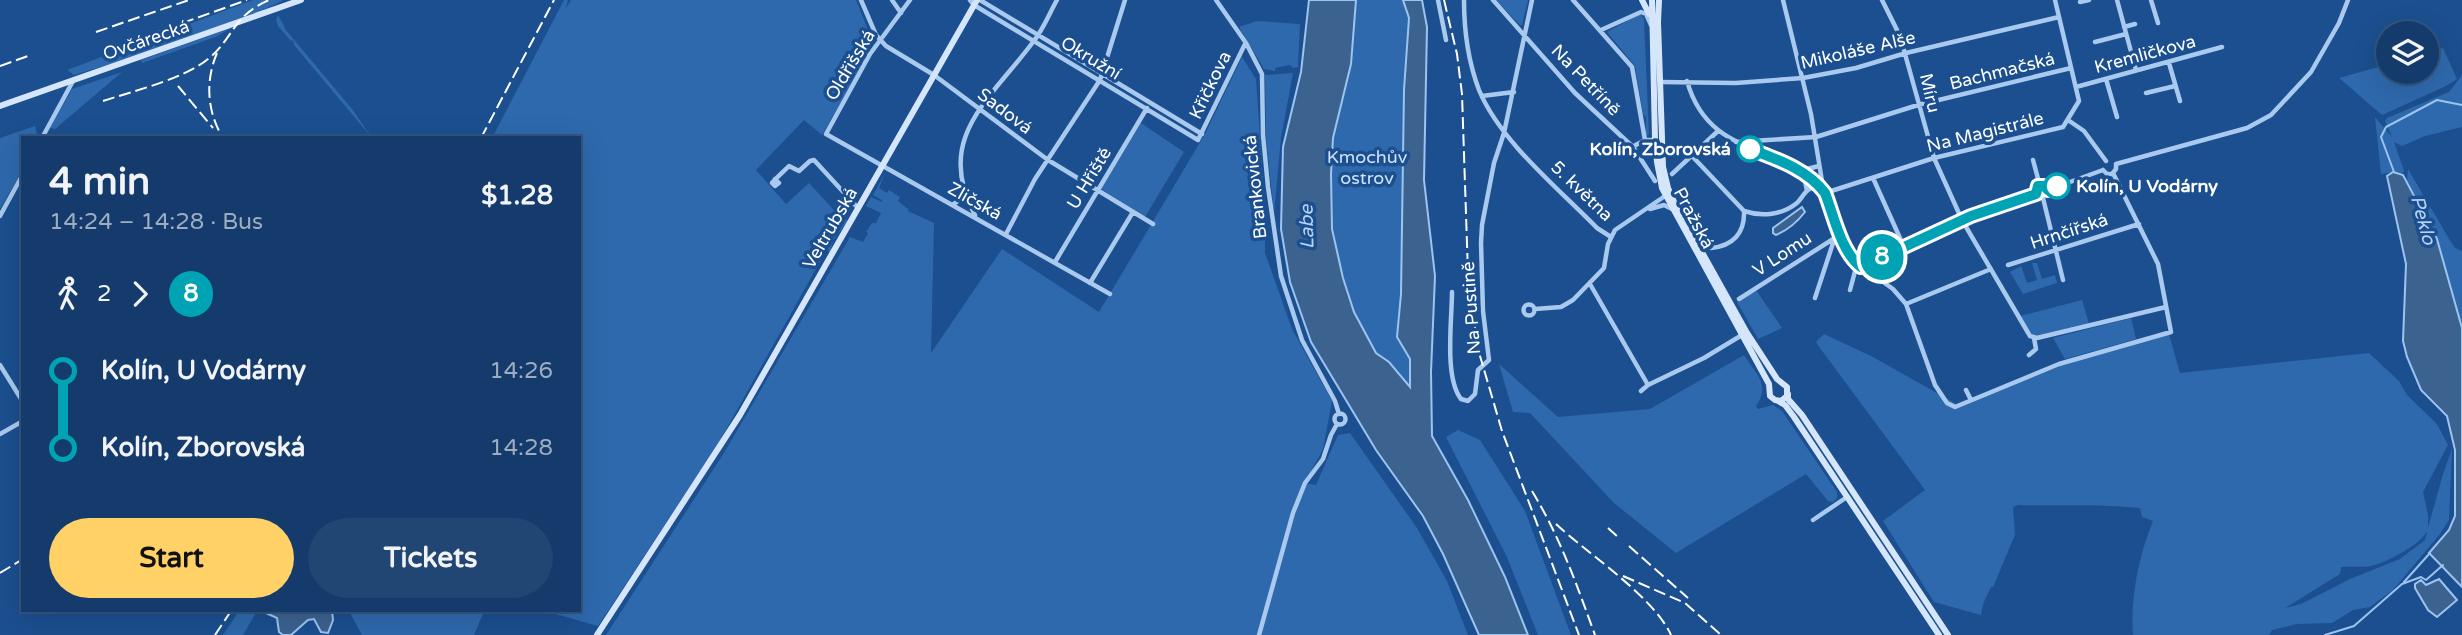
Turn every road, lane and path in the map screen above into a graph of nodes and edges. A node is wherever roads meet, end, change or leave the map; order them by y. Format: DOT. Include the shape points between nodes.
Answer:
graph roads {
  1 [pos="301,0"];
  2 [pos="861,0"];
  3 [pos="892,0"];
  4 [pos="910,0"];
  5 [pos="1057,0"];
  6 [pos="1125,0"];
  7 [pos="1216,0"];
  8 [pos="1438,0"];
  9 [pos="1464,0"];
  10 [pos="1493,0"];
  11 [pos="1532,0"];
  12 [pos="1573,0"];
  13 [pos="1643,0"];
  14 [pos="1652,0"];
  15 [pos="1659,0"];
  16 [pos="1783,0"];
  17 [pos="1882,0"];
  18 [pos="2054,0"];
  19 [pos="2089,0"];
  20 [pos="2117,0"];
  21 [pos="2151,0"];
  22 [pos="2348,0"];
  23 [pos="975,1"];
  24 [pos="2080,2"];
  25 [pos="901,13"];
  26 [pos="2059,17"];
  27 [pos="2158,23"];
  28 [pos="1651,24"];
  29 [pos="2135,24"];
  30 [pos="2124,27"];
  31 [pos="1601,30"];
  32 [pos="1525,34"];
  33 [pos="2126,34"];
  34 [pos="1038,35"];
  35 [pos="1446,40"];
  36 [pos="879,41"];
  37 [pos="1035,41"];
  38 [pos="2095,42"];
  39 [pos="1246,43"];
  40 [pos="2222,47"];
  41 [pos="1906,53"];
  42 [pos="2169,62"];
  43 [pos="2071,68"];
  44 [pos="2136,70"];
  45 [pos="934,75"];
  46 [pos="1101,77"];
  47 [pos="1803,78"];
  48 [pos="2106,79"];
  49 [pos="73,81"];
  50 [pos="1687,81"];
  51 [pos="1659,82"];
  52 [pos="2175,85"];
  53 [pos="2076,87"];
  54 [pos="1514,92"];
  55 [pos="2146,93"];
  56 [pos="1482,96"];
  57 [pos="2180,101"];
  58 [pos="1918,105"];
  59 [pos="0,106"];
  60 [pos="1147,108"];
  61 [pos="979,109"];
  62 [pos="2117,117"];
  63 [pos="2068,120"];
  64 [pos="1718,131"];
  65 [pos="1504,133"];
  66 [pos="826,134"];
  67 [pos="1202,134"];
  68 [pos="43,136"];
  69 [pos="1816,137"];
  70 [pos="1198,140"];
  71 [pos="1645,140"];
  72 [pos="1655,141"];
  73 [pos="1735,142"];
  74 [pos="1633,147"];
  75 [pos="1692,156"];
  76 [pos="1934,158"];
  77 [pos="1048,160"];
  78 [pos="2033,160"];
  79 [pos="2106,161"];
  80 [pos="2116,164"];
  81 [pos="882,166"];
  82 [pos="1819,166"];
  83 [pos="2103,170"];
  84 [pos="1800,171"];
  85 [pos="2113,173"];
  86 [pos="1672,174"];
  87 [pos="21,178"];
  88 [pos="1873,178"];
  89 [pos="775,179"];
  90 [pos="1654,181"];
  91 [pos="1819,185"];
  92 [pos="2040,186"];
  93 [pos="1668,188"];
  94 [pos="2048,190"];
  95 [pos="1098,191"];
  96 [pos="1807,191"];
  97 [pos="1825,193"];
  98 [pos="2036,194"];
  99 [pos="965,195"];
  100 [pos="1665,197"];
  101 [pos="2043,198"];
  102 [pos="1674,202"];
  103 [pos="954,204"];
  104 [pos="858,208"];
  105 [pos="1672,210"];
  106 [pos="1643,211"];
  107 [pos="1744,211"];
  108 [pos="1133,212"];
  109 [pos="1756,214"];
  110 [pos="0,216"];
  111 [pos="977,218"];
  112 [pos="1962,220"];
  113 [pos="1153,224"];
  114 [pos="2139,224"];
  115 [pos="1744,226"];
  116 [pos="1006,234"];
  117 [pos="1838,235"];
  118 [pos="1611,237"];
  119 [pos="1904,247"];
  120 [pos="1712,248"];
  121 [pos="2056,250"];
  122 [pos="1055,262"];
  123 [pos="1859,265"];
  124 [pos="2008,265"];
  125 [pos="1991,269"];
  126 [pos="2063,280"];
  127 [pos="1090,283"];
  128 [pos="1590,284"];
  129 [pos="1850,290"];
  130 [pos="1452,292"];
  131 [pos="1110,294"];
  132 [pos="1815,298"];
  133 [pos="1739,299"];
  134 [pos="1906,304"];
  135 [pos="2166,307"];
  136 [pos="1535,309"];
  137 [pos="1743,335"];
  138 [pos="2034,338"];
  139 [pos="2029,355"];
  140 [pos="0,365"];
  141 [pos="1782,383"];
  142 [pos="1648,385"];
  143 [pos="1769,390"];
  144 [pos="1966,390"];
  145 [pos="1641,391"];
  146 [pos="1788,392"];
  147 [pos="21,399"];
  148 [pos="1971,400"];
  149 [pos="1777,401"];
  150 [pos="1339,414"];
  151 [pos="21,422"];
  152 [pos="1337,424"];
  153 [pos="0,434"];
  154 [pos="1847,497"];
  155 [pos="1813,520"];
  156 [pos="597,635"];
  157 [pos="1259,635"];
  158 [pos="1939,635"];
  159 [pos="1948,635"];
  1 -- 49 [label="street, Ovčárecká"];
  2 -- 36 [label="street"];
  3 -- 25 [label="street"];
  4 -- 25 [label="street, Oldřišská"];
  5 -- 34 [label="street"];
  6 -- 46 [label="street"];
  7 -- 39 [label="street, Brankovická"];
  8 -- 35 [label="street"];
  9 -- 56 [label="street, 5. května" via="1464,31"];
  10 -- 32 [label="street, Na Petříně"];
  11 -- 32 [label="street"];
  12 -- 31 [label="street"];
  13 -- 28 [label="street"];
  14 -- 28 [label="street, Pražská"];
  15 -- 51 [label="street, Pražská"];
  16 -- 47 [label="street"];
  17 -- 41 [label="street, Míru"];
  18 -- 26 [label="street, Na Magistrále"];
  19 -- 24 [label="street"];
  20 -- 30 [label="street"];
  21 -- 27 [label="street"];
  22 -- 80 [label="street" via="2311,72 2277,110 2253,125"];
  23 -- 34 [label="street, Okružní"];
  23 -- 37 [label="street, Okružní"];
  23 -- 45 [label="street, Veltrubská"];
  25 -- 36 [label="street, Oldřišská"];
  26 -- 41 [label="street, Mikoláše Alše"];
  26 -- 43 [label="street, Na Magistrále"];
  28 -- 31 [label="street" via="1646,14 1639,12"];
  28 -- 72 [label="street, Pražská"];
  29 -- 30 [label="street"];
  30 -- 33 [label="street"];
  31 -- 71 [label="street" via="1633,69"];
  32 -- 54 [label="street"];
  32 -- 74 [label="street, Na Petříně" via="1575,93"];
  33 -- 38 [label="street"];
  33 -- 44 [label="street"];
  34 -- 37 [label="street"];
  34 -- 46 [label="street, Okružní"];
  36 -- 45 [label="street, Sadová"];
  36 -- 66 [label="street, Oldřišská"];
  37 -- 46 [label="street, Okružní"];
  37 -- 61 [label="street"];
  39 -- 67 [label="street, Křičkova"];
  39 -- 150 [label="street, Brankovická" via="1262,74 1263,135 1281,275 1300,333"];
  40 -- 42 [label="street, Kremličkova"];
  41 -- 47 [label="street, Mikoláše Alše"];
  41 -- 58 [label="street, Míru"];
  42 -- 44 [label="street, Kremličkova"];
  42 -- 52 [label="street"];
  43 -- 53 [label="street, Na Magistrále"];
  43 -- 58 [label="street, Bachmačská"];
  44 -- 48 [label="street, Kremličkova"];
  45 -- 61 [label="street, Sadová"];
  45 -- 81 [label="street, Veltrubská"];
  46 -- 60 [label="street, Okružní"];
  46 -- 67 [label="street, Okružní"];
  46 -- 77 [label="street"];
  47 -- 50 [label="street, Mikoláše Alše"];
  47 -- 69 [label="street"];
  48 -- 53 [label="street, Kremličkova"];
  48 -- 62 [label="street"];
  49 -- 59 [label="street, Ovčárecká"];
  49 -- 68 [label="street"];
  50 -- 51 [label="street, Mikoláše Alše"];
  50 -- 64 [label="street" via="1699,110"];
  51 -- 93 [label="street, Pražská"];
  52 -- 55 [label="street"];
  52 -- 57 [label="street"];
  53 -- 63 [label="street, Na Magistrále" via="2078,103"];
  54 -- 56 [label="street"];
  54 -- 65 [label="street"];
  56 -- 65 [label="street, 5. května"];
  58 -- 69 [label="street, Bachmačská"];
  58 -- 76 [label="street, Míru"];
  60 -- 70 [label="street, Okružní"];
  60 -- 95 [label="street, U Hřiště"];
  61 -- 77 [label="street, Sadová"];
  61 -- 99 [label="street" via="961,146"];
  63 -- 76 [label="street, Na Magistrále" via="2059,128"];
  63 -- 79 [label="street" via="2084,131"];
  64 -- 73 [label="street"];
  64 -- 75 [label="street"];
  65 -- 118 [label="street, 5. května"];
  65 -- 130 [label="street, Na Pustině" via="1494,163 1481,243 1490,358 1478,370 1475,394 1468,401 1458,395 1453,372"];
  66 -- 81 [label="street, Zličská"];
  67 -- 70 [label="street, Křičkova"];
  69 -- 73 [label="street, Bachmačská"];
  69 -- 82 [label="street"];
  71 -- 72 [label="street"];
  71 -- 74 [label="street"];
  72 -- 100 [label="street, Pražská"];
  73 -- 84 [label="street"];
  74 -- 90 [label="street, Na Petříně"];
  75 -- 86 [label="street"];
  75 -- 107 [label="street"];
  76 -- 88 [label="street, Na Magistrále"];
  76 -- 112 [label="street, Míru"];
  77 -- 95 [label="street, Sadová"];
  77 -- 116 [label="street"];
  78 -- 92 [label="street"];
  79 -- 80 [label="street"];
  79 -- 83 [label="street"];
  80 -- 85 [label="street"];
  81 -- 103 [label="street, Zličská"];
  81 -- 104 [label="street, Veltrubská"];
  82 -- 84 [label="street"];
  82 -- 91 [label="street"];
  83 -- 85 [label="street"];
  83 -- 94 [label="street"];
  84 -- 91 [label="street"];
  84 -- 96 [label="street"];
  85 -- 114 [label="street"];
  87 -- 110 [label="street"];
  88 -- 97 [label="street, Na Magistrále"];
  88 -- 119 [label="street"];
  89 -- 104 [label="street" via="789,166 799,171 814,160"];
  91 -- 96 [label="street"];
  91 -- 97 [label="street"];
  92 -- 94 [label="street"];
  92 -- 98 [label="street"];
  93 -- 100 [label="street"];
  93 -- 102 [label="street, Pražská"];
  94 -- 101 [label="street"];
  95 -- 108 [label="street, Sadová"];
  95 -- 122 [label="street, U Hřiště"];
  96 -- 109 [label="street" via="1786,209"];
  97 -- 117 [label="street"];
  98 -- 101 [label="street"];
  98 -- 112 [label="street"];
  99 -- 103 [label="street"];
  99 -- 111 [label="street"];
  100 -- 102 [label="street"];
  100 -- 105 [label="street, Pražská"];
  100 -- 106 [label="street, 5. května"];
  101 -- 121 [label="street"];
  102 -- 141 [label="street, Pražská" via="1747,333"];
  103 -- 111 [label="street, Zličská"];
  104 -- 156 [label="street, Veltrubská" via="740,415"];
  105 -- 106 [label="street, 5. května" via="1662,205"];
  105 -- 137 [label="street, Pražská"];
  106 -- 118 [label="street, 5. května" via="1621,224"];
  107 -- 109 [label="street"];
  107 -- 115 [label="street"];
  108 -- 113 [label="street, Sadová"];
  108 -- 127 [label="street"];
  109 -- 115 [label="street"];
  111 -- 116 [label="street, Zličská"];
  112 -- 119 [label="street"];
  112 -- 125 [label="street, Míru"];
  114 -- 121 [label="street, Hrnčířská"];
  114 -- 135 [label="street" via="2158,264"];
  115 -- 120 [label="street" via="1735,239"];
  116 -- 122 [label="street, Zličská"];
  117 -- 123 [label="street"];
  117 -- 132 [label="street"];
  117 -- 133 [label="street, V Lomu"];
  118 -- 128 [label="street" via="1604,268"];
  119 -- 123 [label="street"];
  121 -- 124 [label="street, Hrnčířská"];
  121 -- 126 [label="street"];
  122 -- 127 [label="street, Zličská"];
  123 -- 129 [label="street"];
  123 -- 134 [label="street"];
  125 -- 134 [label="street"];
  125 -- 138 [label="street, Míru"];
  127 -- 131 [label="street, Zličská"];
  128 -- 136 [label="street" via="1567,305"];
  128 -- 142 [label="street"];
  134 -- 148 [label="street" via="1947,403 1955,407"];
  135 -- 138 [label="street"];
  135 -- 148 [label="street" via="2171,332 2059,364"];
  137 -- 142 [label="street"];
  137 -- 143 [label="street, Pražská"];
  138 -- 139 [label="street" via="2036,349"];
  140 -- 147 [label="street"];
  141 -- 143 [label="street"];
  141 -- 146 [label="street"];
  142 -- 145 [label="street"];
  143 -- 149 [label="street"];
  144 -- 148 [label="street"];
  146 -- 149 [label="street"];
  146 -- 159 [label="street" via="1788,399"];
  149 -- 154 [label="street" via="1789,410"];
  150 -- 152 [label="street" via="1334,418"];
  150 -- 152 [label="street" via="1346,420"];
  151 -- 153 [label="street"];
  152 -- 157 [label="street" via="1323,459 1304,483"];
  154 -- 155 [label="street"];
  154 -- 158 [label="street"];
}
